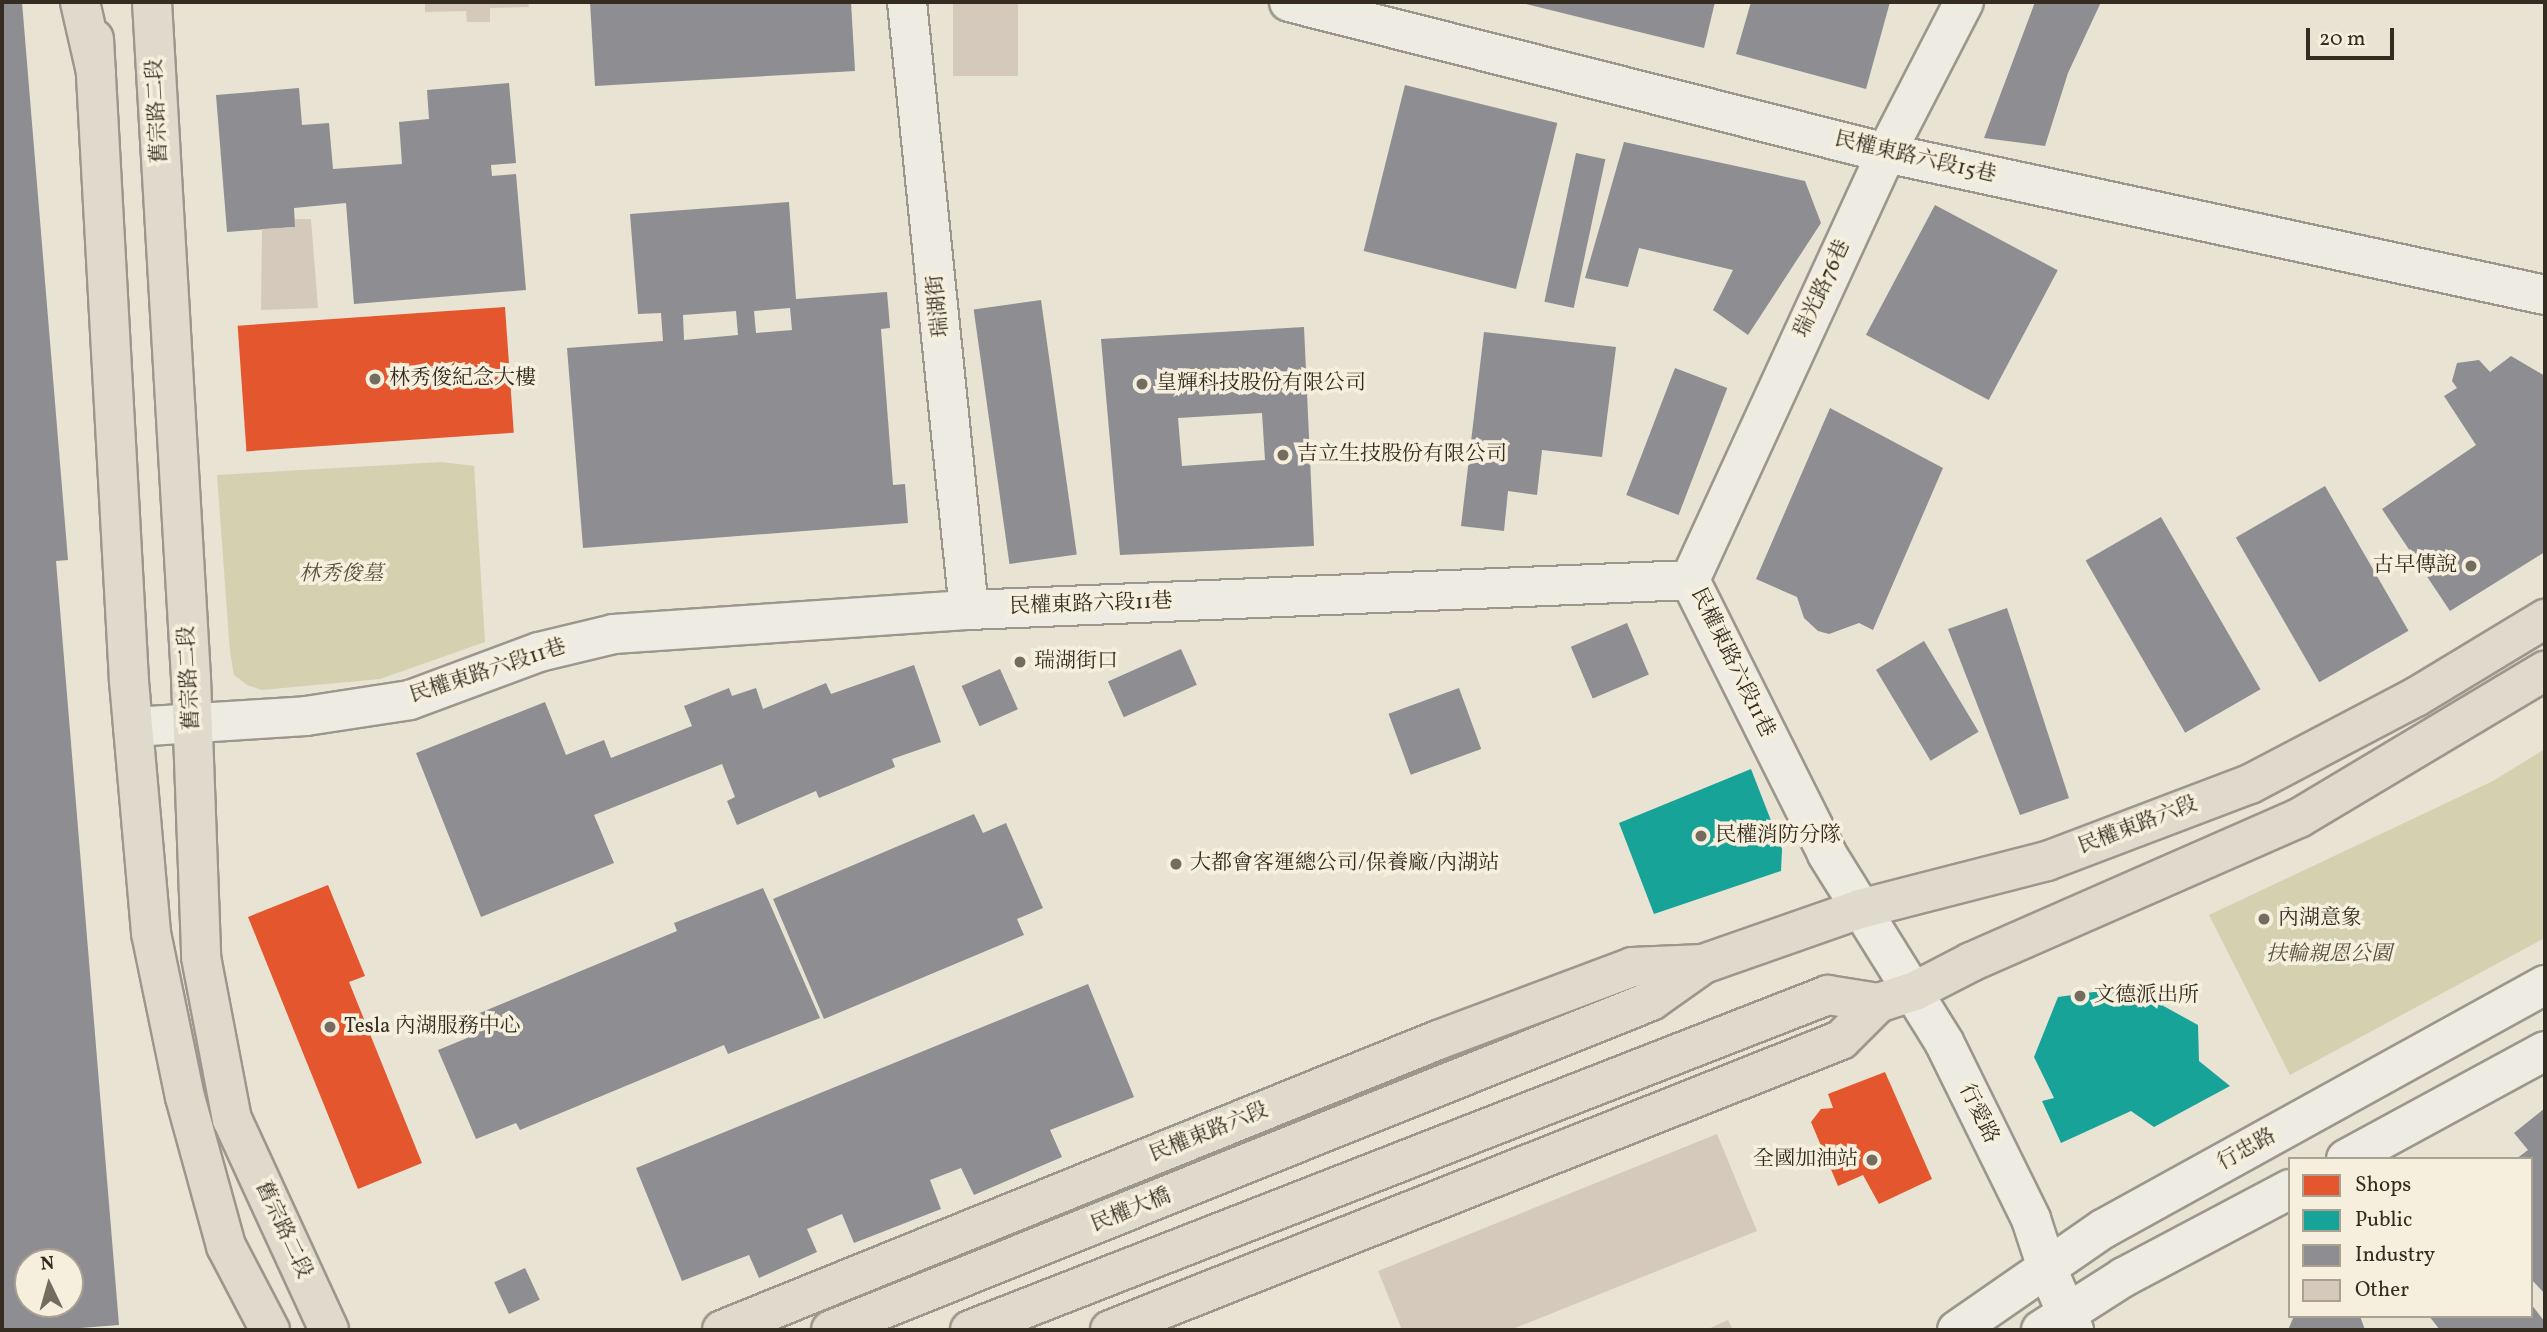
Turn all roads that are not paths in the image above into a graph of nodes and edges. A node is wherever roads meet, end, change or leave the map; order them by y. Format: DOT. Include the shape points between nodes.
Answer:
graph roads {
  1 [pos="80,2"];
  2 [pos="92,2"];
  3 [pos="152,2"];
  4 [pos="907,2"];
  5 [pos="1289,2"];
  6 [pos="1964,2"];
  7 [pos="96,72"];
  8 [pos="1885,153"];
  9 [pos="2545,295"];
  10 [pos="1690,580"];
  11 [pos="970,610"];
  12 [pos="2545,619"];
  13 [pos="2545,671"];
  14 [pos="192,723"];
  15 [pos="134,727"];
  16 [pos="1860,909"];
  17 [pos="1703,964"];
  18 [pos="2545,985"];
  19 [pos="1914,990"];
  20 [pos="1878,1003"];
  21 [pos="2545,1051"];
  22 [pos="1432,1092"];
  23 [pos="2350,1157"];
  24 [pos="2288,1190"];
  25 [pos="2048,1269"];
  26 [pos="2061,1325"];
  27 [pos="270,1330"];
  28 [pos="329,1330"];
  29 [pos="722,1330"];
  30 [pos="831,1330"];
  31 [pos="970,1330"];
  32 [pos="1110,1330"];
  33 [pos="1957,1330"];
  1 -- 7 [label="main road"];
  2 -- 7 [label="main road"];
  3 -- 14 [label="main road, 舊宗路二段"];
  4 -- 11 [label="street, 瑞湖街"];
  5 -- 8 [label="street, 民權東路六段15巷"];
  6 -- 8 [label="street, 瑞光路76巷"];
  7 -- 15 [label="main road"];
  8 -- 9 [label="street, 民權東路六段15巷"];
  8 -- 10 [label="street, 瑞光路76巷"];
  10 -- 11 [label="street, 民權東路六段11巷"];
  10 -- 16 [label="street, 民權東路六段11巷" via="1826,853"];
  11 -- 14 [label="street, 民權東路六段11巷" via="614,634 539,652 410,700 306,716"];
  12 -- 16 [label="main road, 民權東路六段" via="2416,697 2250,784 2047,861"];
  13 -- 19 [label="main road" via="2299,818"];
  14 -- 15 [label="street, 民權東路六段11巷"];
  14 -- 28 [label="main road, 舊宗路二段" via="201,957 232,1119"];
  15 -- 27 [label="main road" via="151,933 185,1097 226,1246"];
  16 -- 17 [label="main road, 民權東路六段"];
  16 -- 19 [label="street, 行愛路"];
  17 -- 22 [label="main road, 民權東路六段" via="1651,1001"];
  17 -- 29 [label="main road, 民權東路六段" via="1632,967 1426,1045"];
  18 -- 25 [label="street, 行忠路" via="2103,1229"];
  19 -- 20 [label="main road"];
  19 -- 25 [label="street, 行愛路" via="2031,1219"];
  20 -- 31 [label="main road" via="1828,995"];
  20 -- 32 [label="main road" via="1841,1040"];
  21 -- 23 [label="street"];
  22 -- 30 [label="main road, 民權大橋"];
  24 -- 26 [label="street" via="2124,1278"];
  25 -- 26 [label="street, 行愛路"];
  25 -- 33 [label="street, 行忠路"];
}
